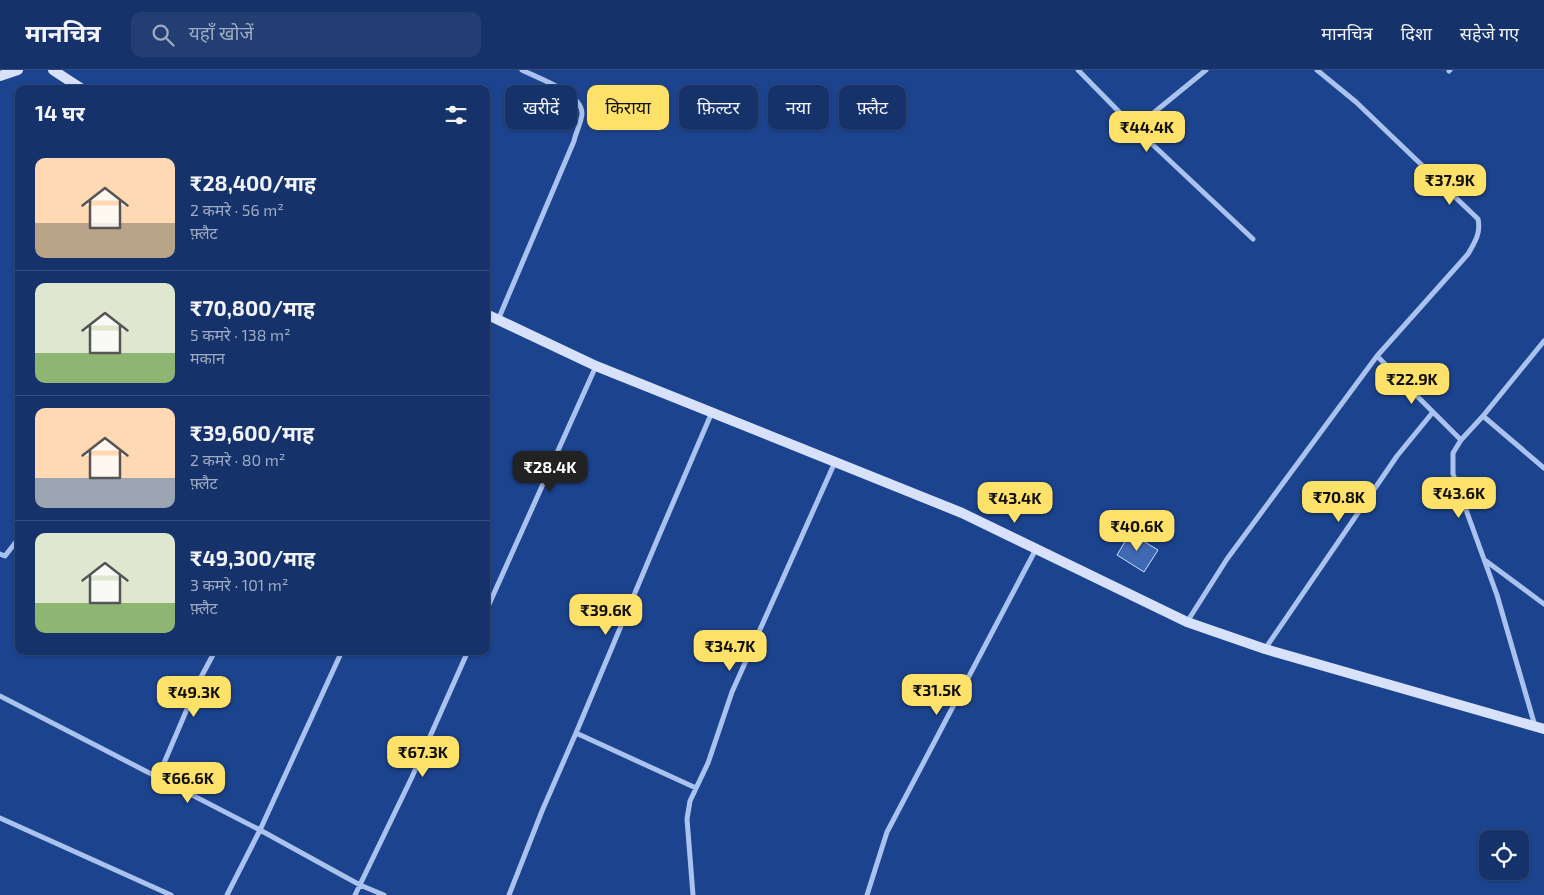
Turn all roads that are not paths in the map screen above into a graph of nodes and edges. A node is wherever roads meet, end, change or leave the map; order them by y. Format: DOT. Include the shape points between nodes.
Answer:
graph roads {
  1 [pos="18,70"];
  2 [pos="53,70"];
  3 [pos="522,70"];
  4 [pos="1078,70"];
  5 [pos="1206,70"];
  6 [pos="1317,70"];
  7 [pos="0,76"];
  8 [pos="76,85"];
  9 [pos="1135,128"];
  10 [pos="1253,239"];
  11 [pos="490,318"];
  12 [pos="1544,341"];
  13 [pos="1377,356"];
  14 [pos="596,366"];
  15 [pos="713,412"];
  16 [pos="1433,412"];
  17 [pos="1483,416"];
  18 [pos="1461,440"];
  19 [pos="835,462"];
  20 [pos="1544,468"];
  21 [pos="15,543"];
  22 [pos="1036,548"];
  23 [pos="0,554"];
  24 [pos="1485,561"];
  25 [pos="490,602"];
  26 [pos="1544,604"];
  27 [pos="1187,622"];
  28 [pos="1265,649"];
  29 [pos="213,655"];
  30 [pos="340,655"];
  31 [pos="466,655"];
  32 [pos="0,696"];
  33 [pos="1540,727"];
  34 [pos="576,733"];
  35 [pos="158,777"];
  36 [pos="696,788"];
  37 [pos="0,818"];
  38 [pos="260,830"];
  39 [pos="360,885"];
  40 [pos="171,895"];
  41 [pos="227,895"];
  42 [pos="355,895"];
  43 [pos="384,895"];
  44 [pos="509,895"];
  45 [pos="693,895"];
  46 [pos="867,895"];
  1 -- 7 [label="street"];
  2 -- 8 [label="street"];
  3 -- 11 [label="street" via="565,91 577,100 582,114 574,140"];
  4 -- 9 [label="street"];
  5 -- 9 [label="street"];
  6 -- 13 [label="street" via="1356,102 1478,219 1480,229 1468,254"];
  9 -- 10 [label="street"];
  11 -- 14 [label="street"];
  12 -- 17 [label="street"];
  13 -- 16 [label="street"];
  13 -- 27 [label="street" via="1227,559"];
  14 -- 15 [label="street"];
  14 -- 25 [label="street"];
  15 -- 19 [label="street"];
  15 -- 34 [label="street"];
  16 -- 18 [label="street"];
  16 -- 28 [label="street" via="1397,456"];
  17 -- 18 [label="street"];
  17 -- 20 [label="street"];
  18 -- 24 [label="street" via="1453,453 1453,474"];
  19 -- 22 [label="street" via="962,513"];
  19 -- 36 [label="street" via="732,692"];
  21 -- 23 [label="street" via="5,556"];
  22 -- 27 [label="street"];
  22 -- 46 [label="street" via="887,832"];
  24 -- 26 [label="street"];
  24 -- 33 [label="street"];
  27 -- 28 [label="street"];
  28 -- 33 [label="street"];
  29 -- 35 [label="street"];
  30 -- 38 [label="street"];
  31 -- 39 [label="street"];
  32 -- 35 [label="street"];
  34 -- 36 [label="street"];
  34 -- 44 [label="street"];
  35 -- 38 [label="street"];
  36 -- 45 [label="street" via="687,818"];
  37 -- 40 [label="street"];
  38 -- 39 [label="street"];
  38 -- 41 [label="street"];
  39 -- 42 [label="street"];
  39 -- 43 [label="street"];
}
